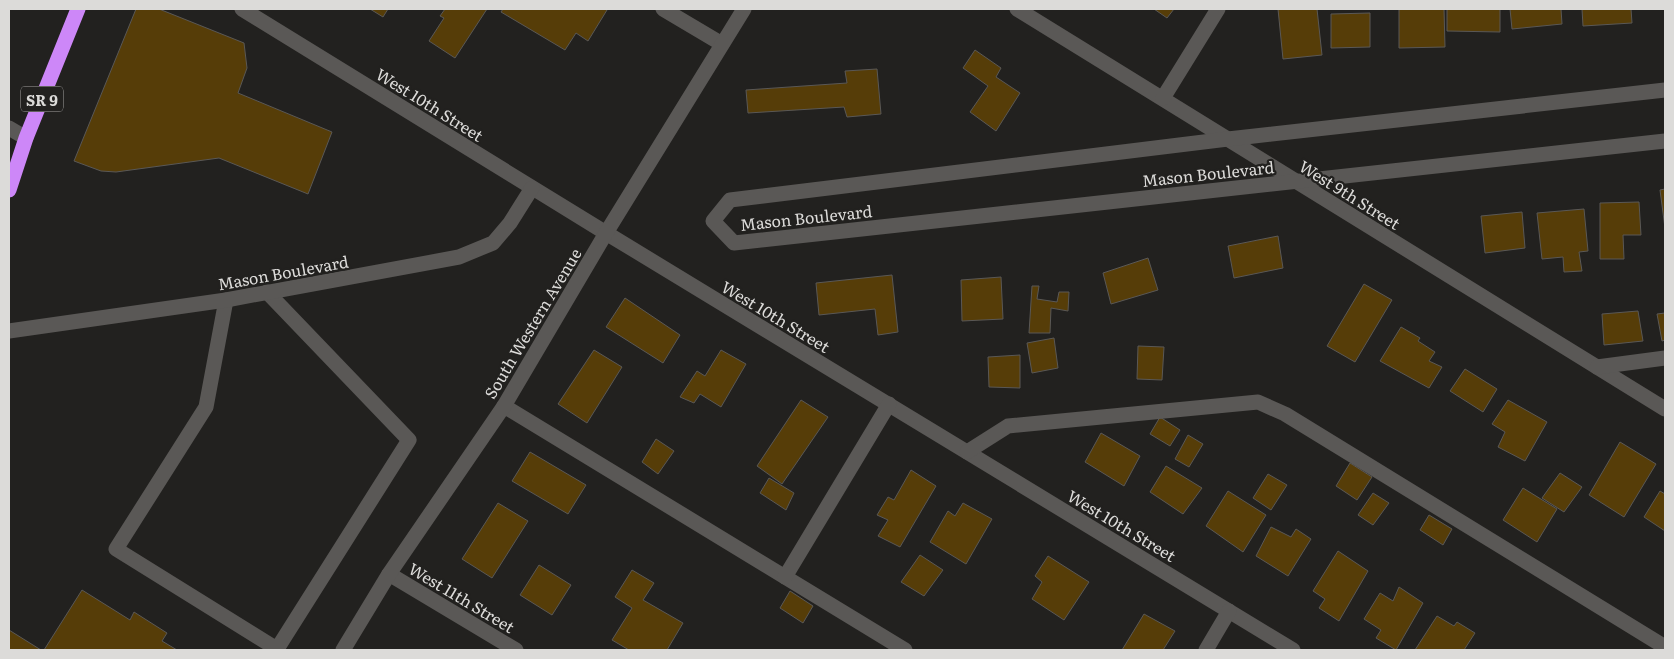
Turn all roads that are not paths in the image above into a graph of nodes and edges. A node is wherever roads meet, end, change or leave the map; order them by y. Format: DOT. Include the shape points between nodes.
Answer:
graph roads {
  1 [pos="78,9"];
  2 [pos="242,9"];
  3 [pos="663,9"];
  4 [pos="744,9"];
  5 [pos="1017,9"];
  6 [pos="1218,9"];
  7 [pos="722,44"];
  8 [pos="1665,90"];
  9 [pos="1163,98"];
  10 [pos="9,128"];
  11 [pos="26,138"];
  12 [pos="1228,139"];
  13 [pos="1665,141"];
  14 [pos="1296,181"];
  15 [pos="532,188"];
  16 [pos="9,190"];
  17 [pos="606,233"];
  18 [pos="267,292"];
  19 [pos="226,300"];
  20 [pos="9,331"];
  21 [pos="1665,358"];
  22 [pos="1598,367"];
  23 [pos="889,404"];
  24 [pos="504,406"];
  25 [pos="1665,409"];
  26 [pos="967,452"];
  27 [pos="390,574"];
  28 [pos="785,577"];
  29 [pos="1229,611"];
  30 [pos="1665,646"];
  31 [pos="343,650"];
  32 [pos="516,650"];
  33 [pos="905,650"];
  34 [pos="1206,650"];
  35 [pos="1293,650"];
  1 -- 11 [label="highway, SR 9"];
  2 -- 15 [label="street, West 10th Street"];
  3 -- 7 [label="street"];
  4 -- 7 [label="street, South Western Avenue"];
  5 -- 9 [label="street, West 9th Street"];
  6 -- 9 [label="street"];
  7 -- 17 [label="street, South Western Avenue"];
  8 -- 12 [label="street, Mason Boulevard"];
  9 -- 12 [label="street, West 9th Street"];
  10 -- 11 [label="street"];
  11 -- 16 [label="highway, SR 9"];
  12 -- 14 [label="street, West 9th Street"];
  12 -- 14 [label="street, Mason Boulevard" via="730,200 713,221 734,242"];
  13 -- 14 [label="street, Mason Boulevard"];
  14 -- 22 [label="street, West 9th Street"];
  15 -- 17 [label="street, West 10th Street"];
  15 -- 18 [label="street, Mason Boulevard" via="493,243 459,257"];
  17 -- 23 [label="street, West 10th Street"];
  17 -- 24 [label="street, South Western Avenue"];
  18 -- 19 [label="street, Mason Boulevard"];
  18 -- 19 [label="street" via="409,440 277,649 116,549 206,407"];
  19 -- 20 [label="street, Mason Boulevard"];
  21 -- 22 [label="street"];
  22 -- 25 [label="street, West 9th Street"];
  23 -- 26 [label="street, West 10th Street"];
  23 -- 28 [label="street"];
  24 -- 27 [label="street, South Western Avenue"];
  24 -- 28 [label="street"];
  26 -- 29 [label="street, West 10th Street"];
  26 -- 30 [label="street" via="1008,426 1258,402 1285,414"];
  27 -- 31 [label="street, South Western Avenue"];
  27 -- 32 [label="street, West 11th Street"];
  28 -- 33 [label="street"];
  29 -- 34 [label="street"];
  29 -- 35 [label="street, West 10th Street"];
}
